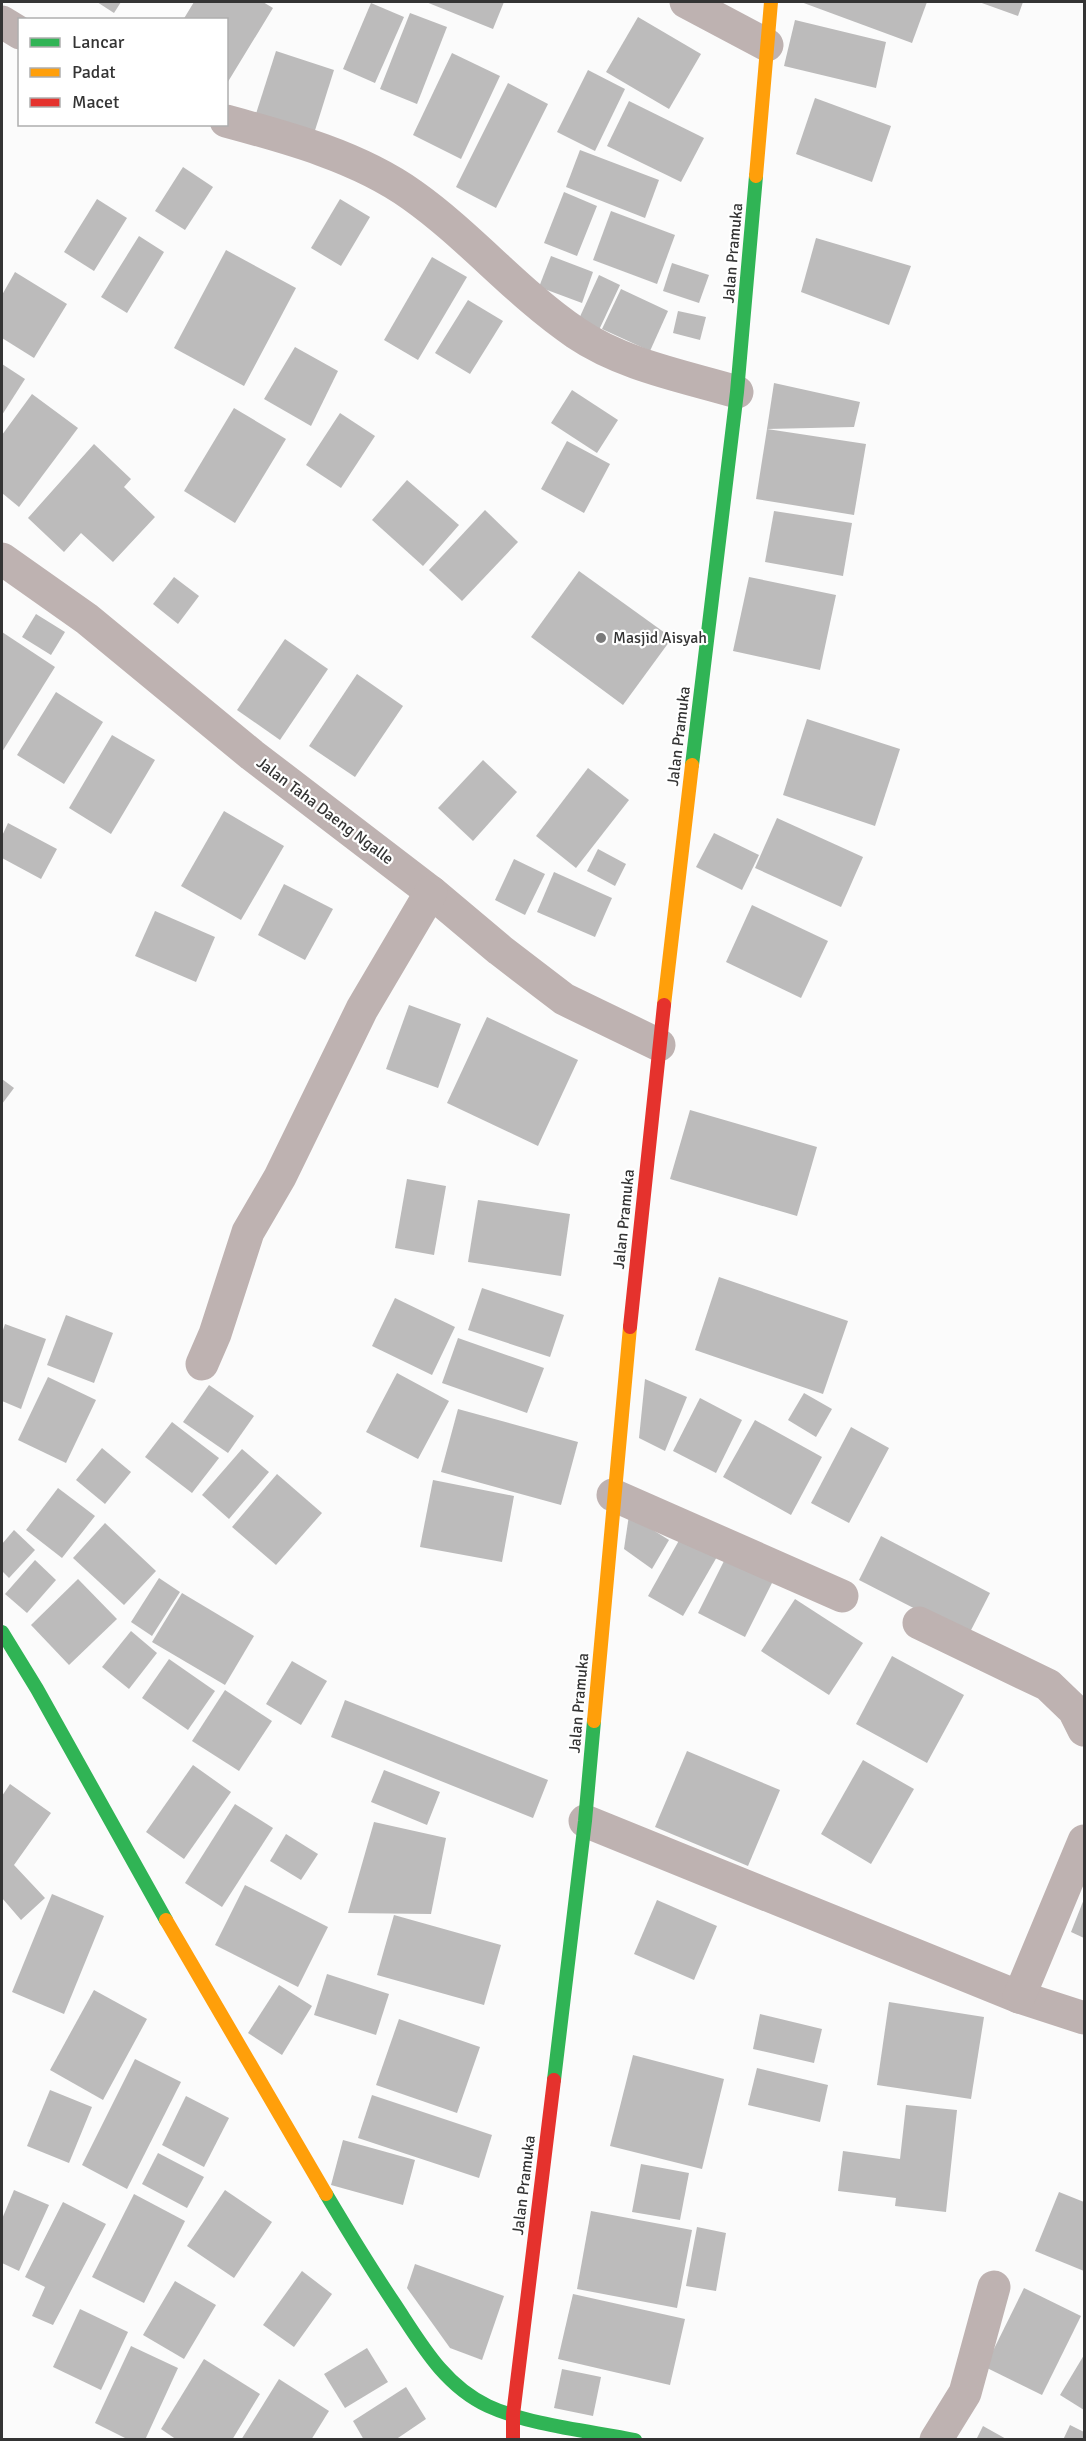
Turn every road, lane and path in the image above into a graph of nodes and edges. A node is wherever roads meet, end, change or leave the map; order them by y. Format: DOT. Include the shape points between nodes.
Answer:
graph roads {
  1 [pos="686,2"];
  2 [pos="771,2"];
  3 [pos="2,22"];
  4 [pos="18,32"];
  5 [pos="767,45"];
  6 [pos="228,122"];
  7 [pos="737,392"];
  8 [pos="2,559"];
  9 [pos="431,892"];
  10 [pos="658,1045"];
  11 [pos="202,1364"];
  12 [pos="613,1495"];
  13 [pos="842,1596"];
  14 [pos="919,1623"];
  15 [pos="2,1632"];
  16 [pos="1084,1730"];
  17 [pos="585,1821"];
  18 [pos="1084,1841"];
  19 [pos="1019,1997"];
  20 [pos="1084,2018"];
  21 [pos="994,2287"];
  22 [pos="513,2415"];
  23 [pos="513,2439"];
  24 [pos="634,2439"];
  25 [pos="936,2439"];
  1 -- 5 [label="street"];
  2 -- 5 [label="street, Jalan Pramuka"];
  3 -- 4 [label="street"];
  5 -- 7 [label="street, Jalan Pramuka"];
  6 -- 7 [label="street" via="284,137 367,169 411,194 549,313 616,356"];
  7 -- 10 [label="street, Jalan Pramuka"];
  8 -- 9 [label="street, Jalan Taha Daeng Ngalle" via="87,619 252,755"];
  9 -- 10 [label="street, Jalan Taha Daeng Ngalle" via="564,999"];
  9 -- 11 [label="street" via="362,1009 280,1177 248,1232"];
  10 -- 12 [label="street, Jalan Pramuka"];
  12 -- 13 [label="street"];
  12 -- 17 [label="street, Jalan Pramuka"];
  14 -- 16 [label="street" via="1048,1685 1074,1710"];
  15 -- 22 [label="street" via="358,2249 447,2378 465,2394"];
  17 -- 19 [label="street"];
  17 -- 22 [label="street, Jalan Pramuka"];
  18 -- 19 [label="street"];
  19 -- 20 [label="street"];
  21 -- 25 [label="street" via="964,2393"];
  22 -- 23 [label="street, Jalan Pramuka"];
  22 -- 24 [label="street"];
}
